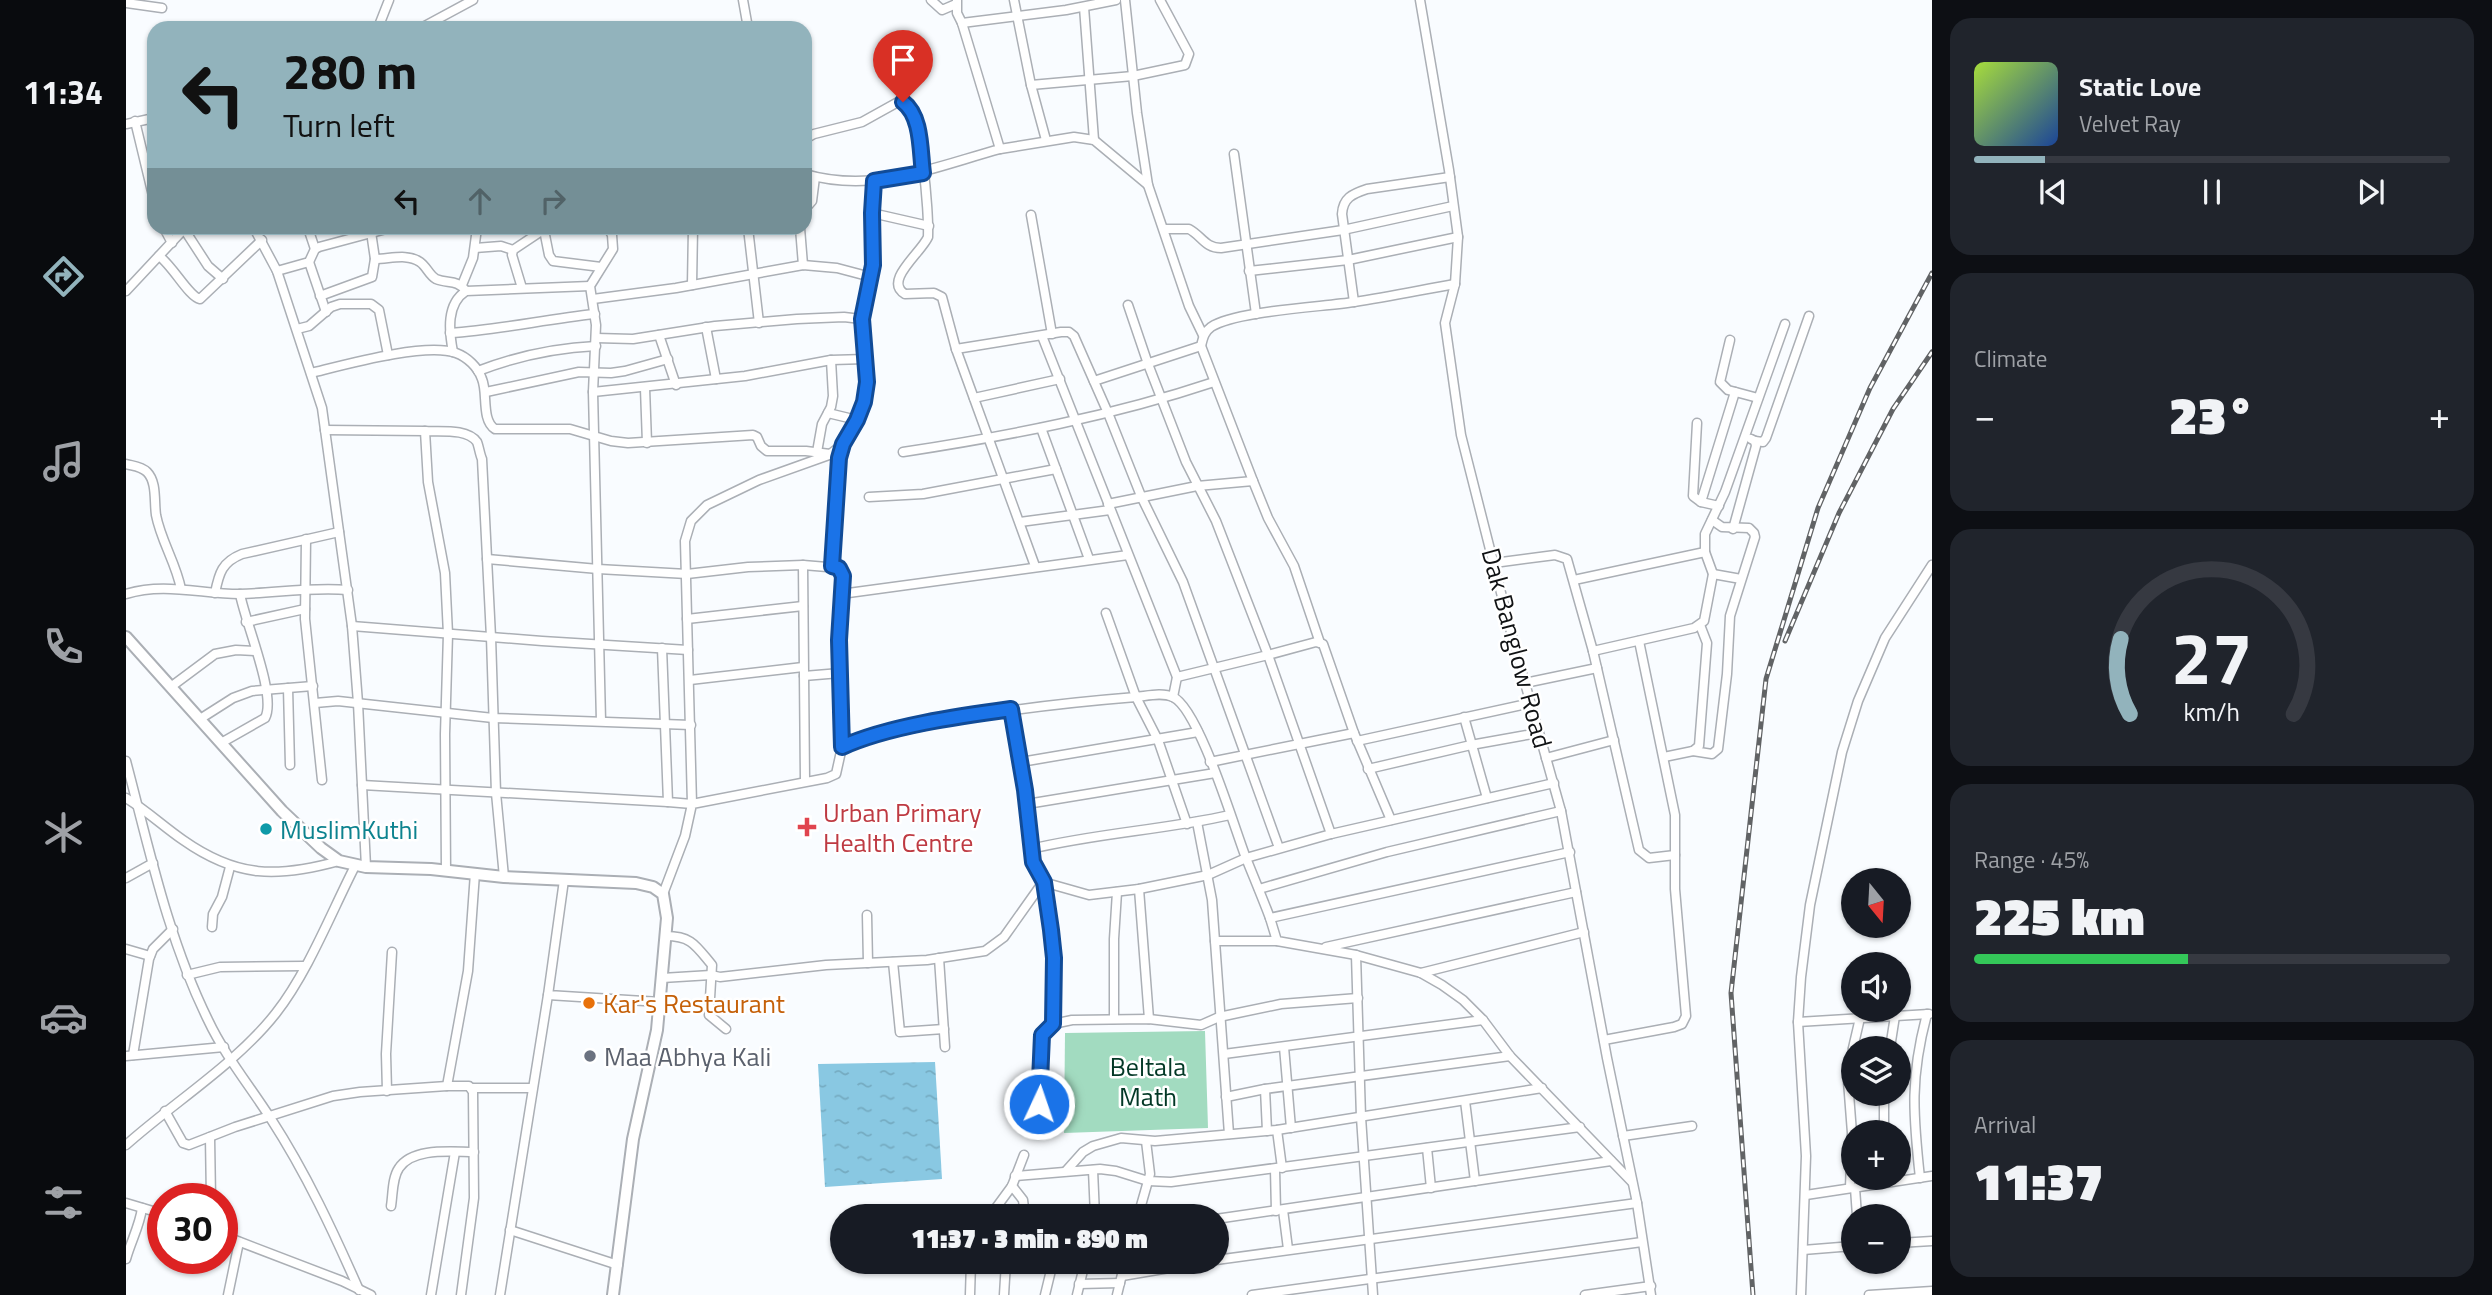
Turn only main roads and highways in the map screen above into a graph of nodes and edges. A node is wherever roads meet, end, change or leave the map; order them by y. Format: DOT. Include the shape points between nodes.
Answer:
graph roads {
  1 [pos="126,636"];
  2 [pos="613,1295"];
  1 -- 2 [label="main road" via="282,811 339,861 504,877 636,883 663,894 666,936 657,1030 633,1139"];
}
